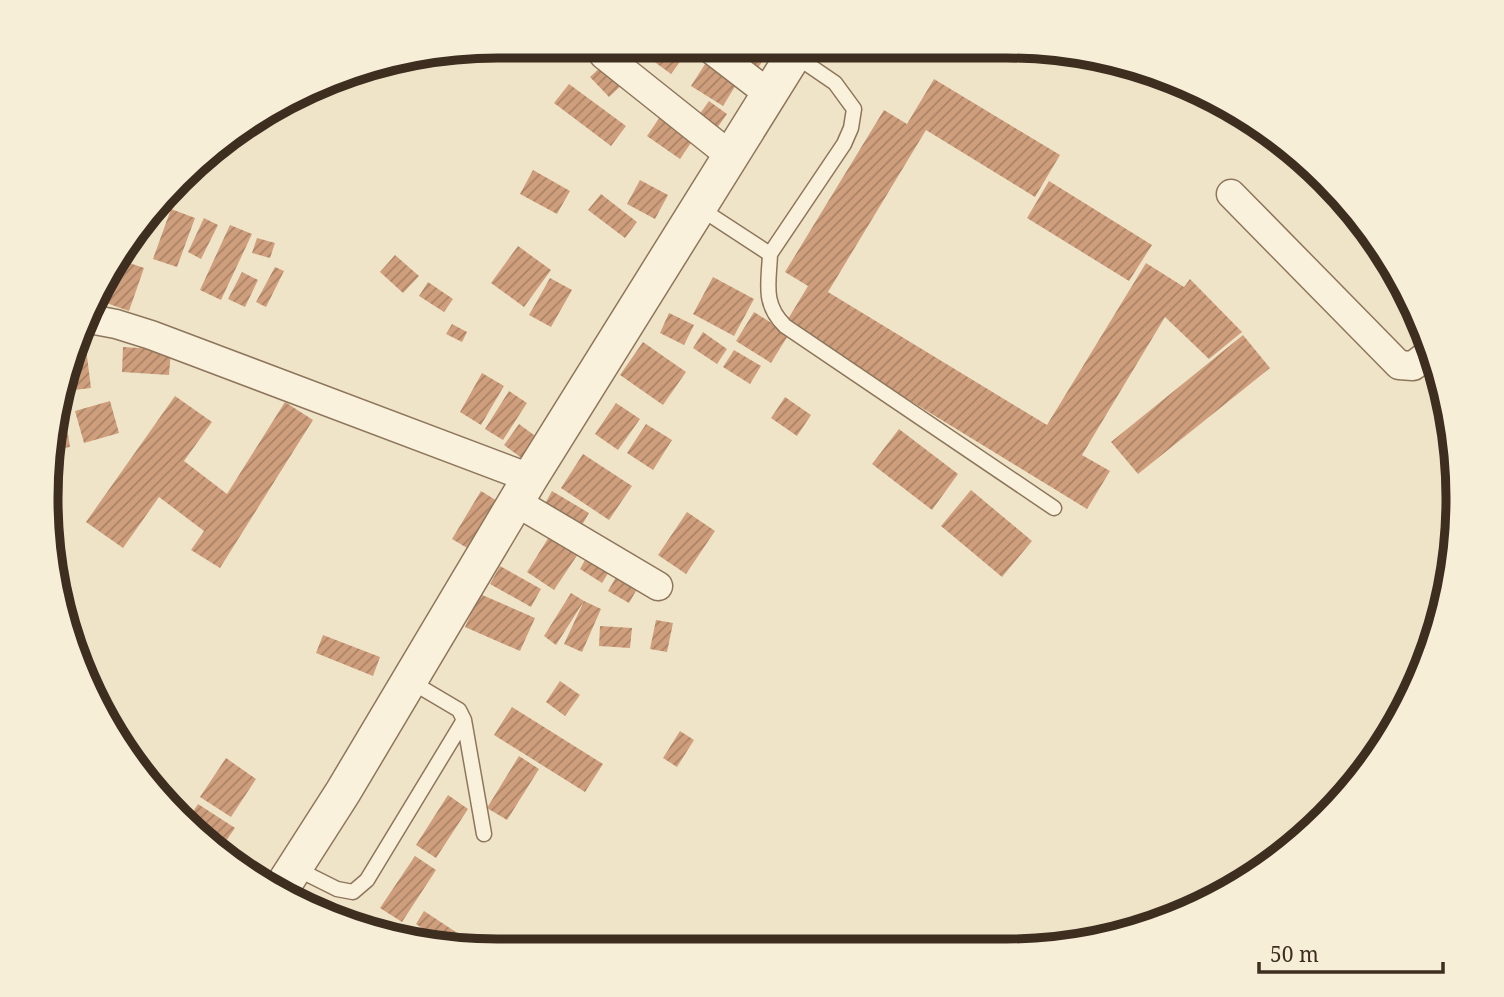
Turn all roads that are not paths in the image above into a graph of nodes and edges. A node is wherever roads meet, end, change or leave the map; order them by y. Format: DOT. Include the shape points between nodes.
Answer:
graph roads {
  1 [pos="608,58"];
  2 [pos="722,58"];
  3 [pos="792,58"];
  4 [pos="805,58"];
  5 [pos="769,94"];
  6 [pos="732,157"];
  7 [pos="1231,194"];
  8 [pos="698,208"];
  9 [pos="770,254"];
  10 [pos="95,321"];
  11 [pos="1423,358"];
  12 [pos="523,490"];
  13 [pos="1054,508"];
  14 [pos="658,586"];
  15 [pos="408,680"];
  16 [pos="464,720"];
  17 [pos="484,834"];
  18 [pos="287,880"];
  1 -- 6 [label="street"];
  2 -- 5 [label="street"];
  3 -- 5 [label="street"];
  4 -- 9 [label="lane" via="835,83 854,109 851,128"];
  5 -- 6 [label="street"];
  6 -- 8 [label="street"];
  7 -- 11 [label="street" via="1399,365 1407,368"];
  8 -- 9 [label="lane"];
  8 -- 12 [label="street"];
  9 -- 13 [label="lane" via="768,299 785,326"];
  10 -- 12 [label="street" via="151,335"];
  12 -- 14 [label="street"];
  12 -- 15 [label="street"];
  15 -- 16 [label="lane" via="459,710"];
  15 -- 18 [label="street"];
  16 -- 17 [label="lane"];
  16 -- 18 [label="lane" via="367,880 353,892"];
}
